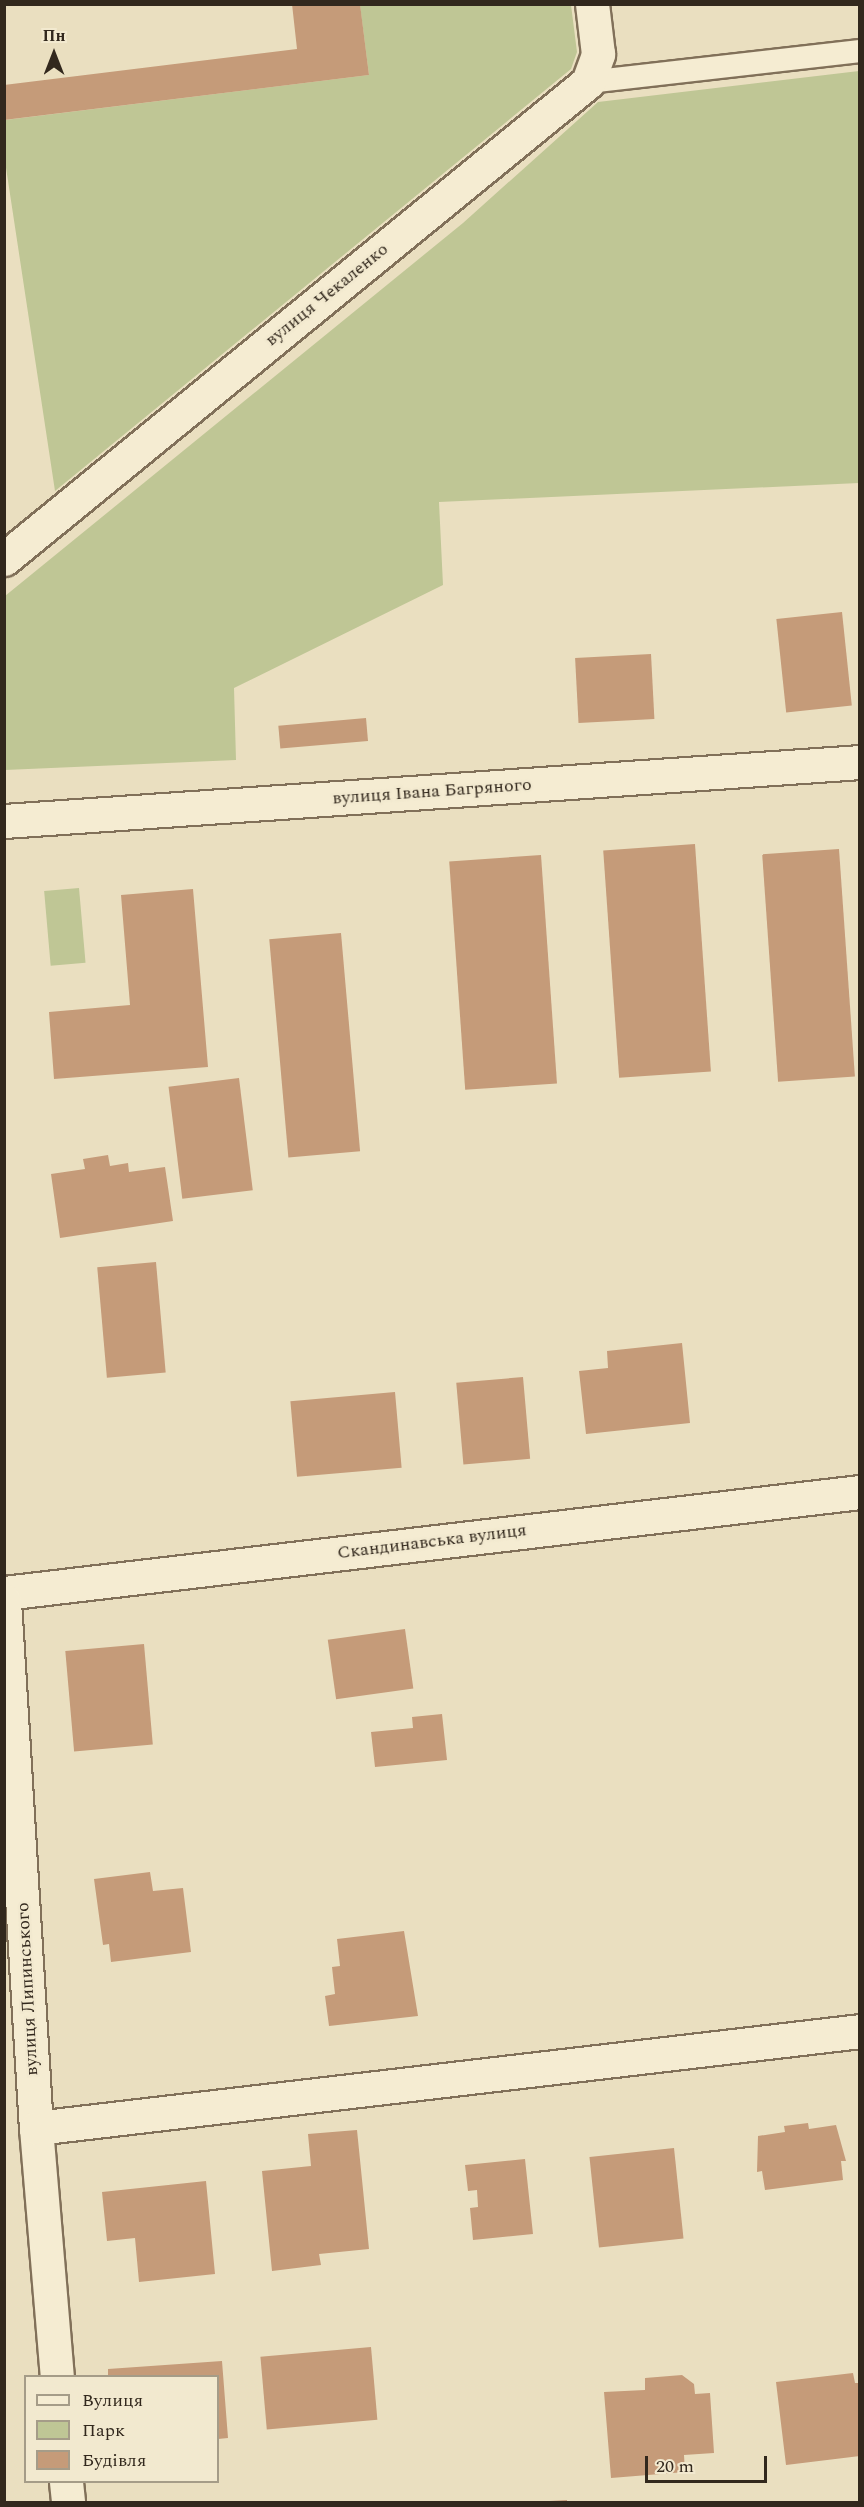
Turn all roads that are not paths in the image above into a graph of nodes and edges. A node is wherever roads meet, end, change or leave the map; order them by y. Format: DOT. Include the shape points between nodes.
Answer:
graph roads {
  1 [pos="592,4"];
  2 [pos="860,51"];
  3 [pos="588,81"];
  4 [pos="4,559"];
  5 [pos="860,762"];
  6 [pos="4,821"];
  7 [pos="860,1492"];
  8 [pos="4,1593"];
  9 [pos="4,1601"];
  10 [pos="860,2031"];
  11 [pos="36,2127"];
  12 [pos="57,2375"];
  13 [pos="66,2483"];
  14 [pos="68,2502"];
  1 -- 3 [label="street" via="598,54"];
  2 -- 3 [label="lane"];
  3 -- 4 [label="street, вулиця Чекаленко"];
  5 -- 6 [label="street, вулиця Івана Багряного"];
  7 -- 8 [label="street, Скандинавська вулиця"];
  9 -- 11 [label="street, вулиця Липинського"];
  10 -- 11 [label="street"];
  11 -- 12 [label="street, вулиця Липинського"];
  13 -- 14 [label="street"];
}
